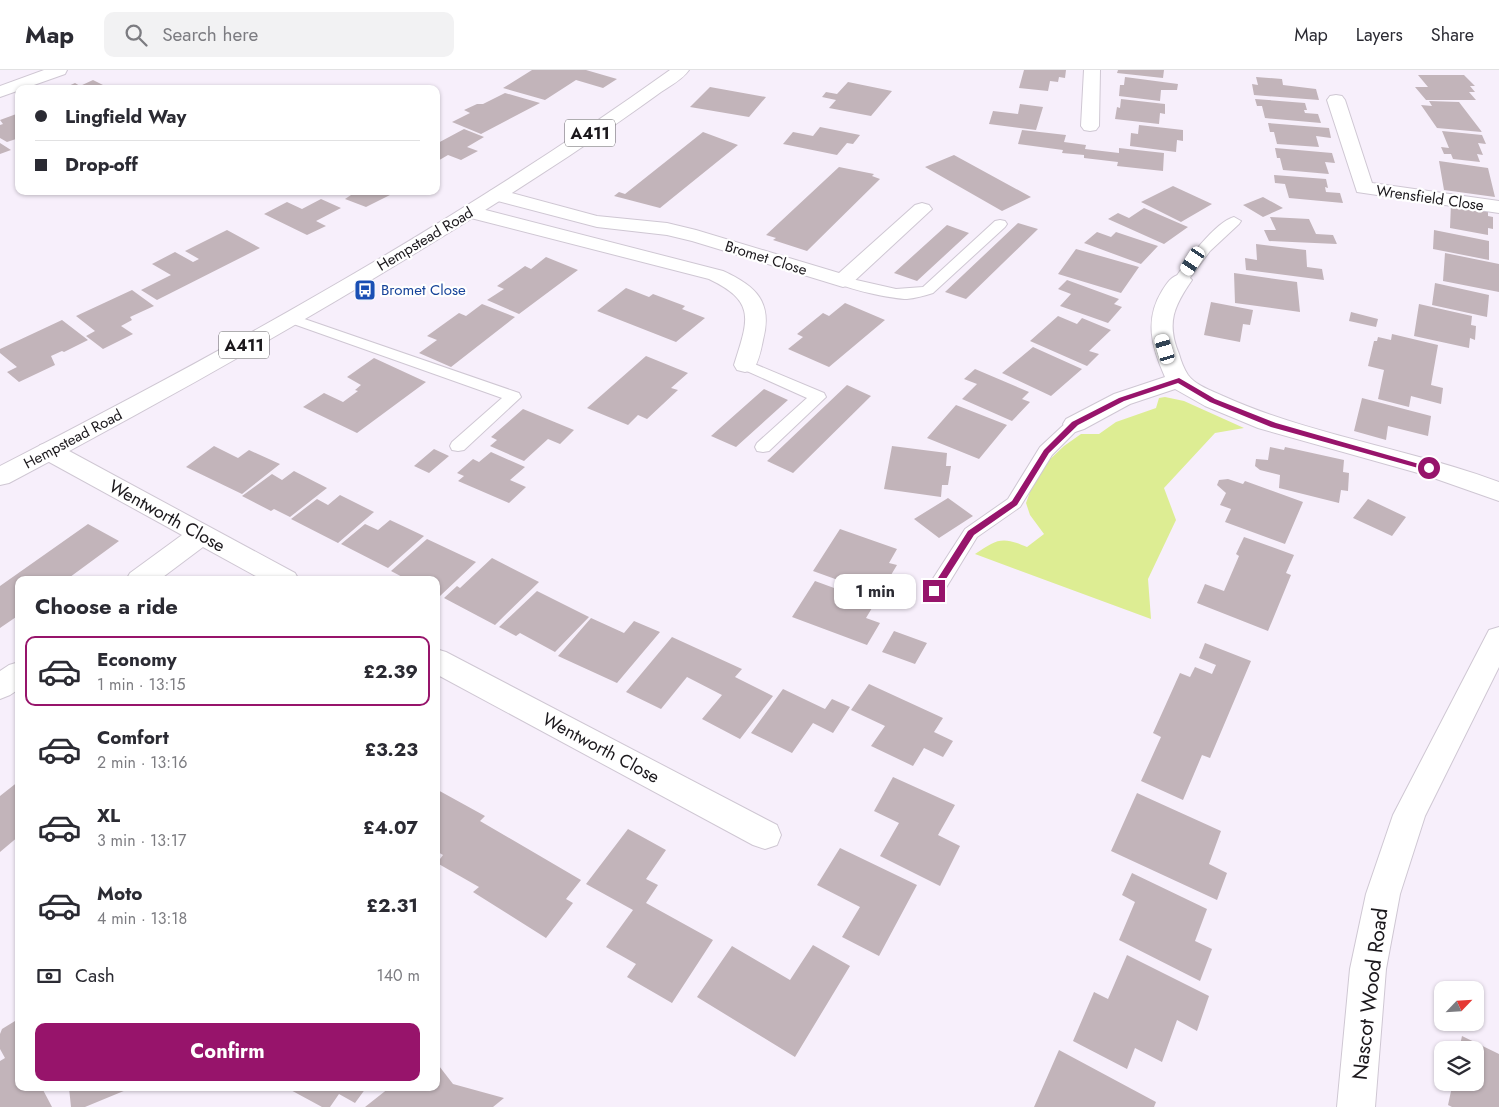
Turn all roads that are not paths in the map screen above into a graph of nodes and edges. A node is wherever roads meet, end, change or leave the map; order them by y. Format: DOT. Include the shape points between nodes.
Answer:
graph roads {
  1 [pos="59,70"];
  2 [pos="681,70"];
  3 [pos="1092,70"];
  4 [pos="19,85"];
  5 [pos="15,86"];
  6 [pos="0,92"];
  7 [pos="1336,100"];
  8 [pos="1090,126"];
  9 [pos="497,195"];
  10 [pos="1499,207"];
  11 [pos="922,209"];
  12 [pos="470,212"];
  13 [pos="1234,221"];
  14 [pos="1000,224"];
  15 [pos="1180,280"];
  16 [pos="843,281"];
  17 [pos="290,318"];
  18 [pos="745,365"];
  19 [pos="1179,380"];
  20 [pos="1075,424"];
  21 [pos="458,446"];
  22 [pos="763,447"];
  23 [pos="49,452"];
  24 [pos="0,477"];
  25 [pos="1499,492"];
  26 [pos="200,535"];
  27 [pos="145,576"];
  28 [pos="277,576"];
  29 [pos="934,591"];
  30 [pos="1499,638"];
  31 [pos="440,662"];
  32 [pos="15,675"];
  33 [pos="0,686"];
  34 [pos="765,835"];
  35 [pos="1356,1107"];
  1 -- 4 [label="street"];
  2 -- 9 [label="street, Hempstead Road / A411"];
  3 -- 8 [label="street"];
  5 -- 6 [label="street"];
  7 -- 10 [label="street, Wrensfield Close" via="1364,188"];
  9 -- 12 [label="street, Hempstead Road / A411"];
  9 -- 16 [label="street, Bromet Close" via="609,224 673,230"];
  11 -- 16 [label="street"];
  12 -- 17 [label="street, Hempstead Road / A411"];
  12 -- 18 [label="street, Bromet Close" via="730,280 742,288 755,306 755,333"];
  13 -- 15 [label="lane" via="1193,261"];
  14 -- 16 [label="lane" via="928,290 920,293 897,294"];
  15 -- 19 [label="street" via="1164,306 1161,336"];
  17 -- 21 [label="lane" via="513,397"];
  17 -- 23 [label="street, Hempstead Road / A411" via="161,393"];
  18 -- 22 [label="lane" via="818,397"];
  19 -- 20 [label="street" via="1122,400"];
  19 -- 25 [label="street" via="1212,401 1273,425 1461,478"];
  20 -- 29 [label="lane" via="1046,452 1014,503 971,533"];
  23 -- 24 [label="street, Hempstead Road / A411"];
  23 -- 26 [label="street, Wentworth Close"];
  26 -- 27 [label="street"];
  26 -- 28 [label="street, Wentworth Close"];
  30 -- 35 [label="street, Nascot Wood Road" via="1409,815 1383,894 1368,969"];
  31 -- 34 [label="street, Wentworth Close"];
  32 -- 33 [label="street"];
}
